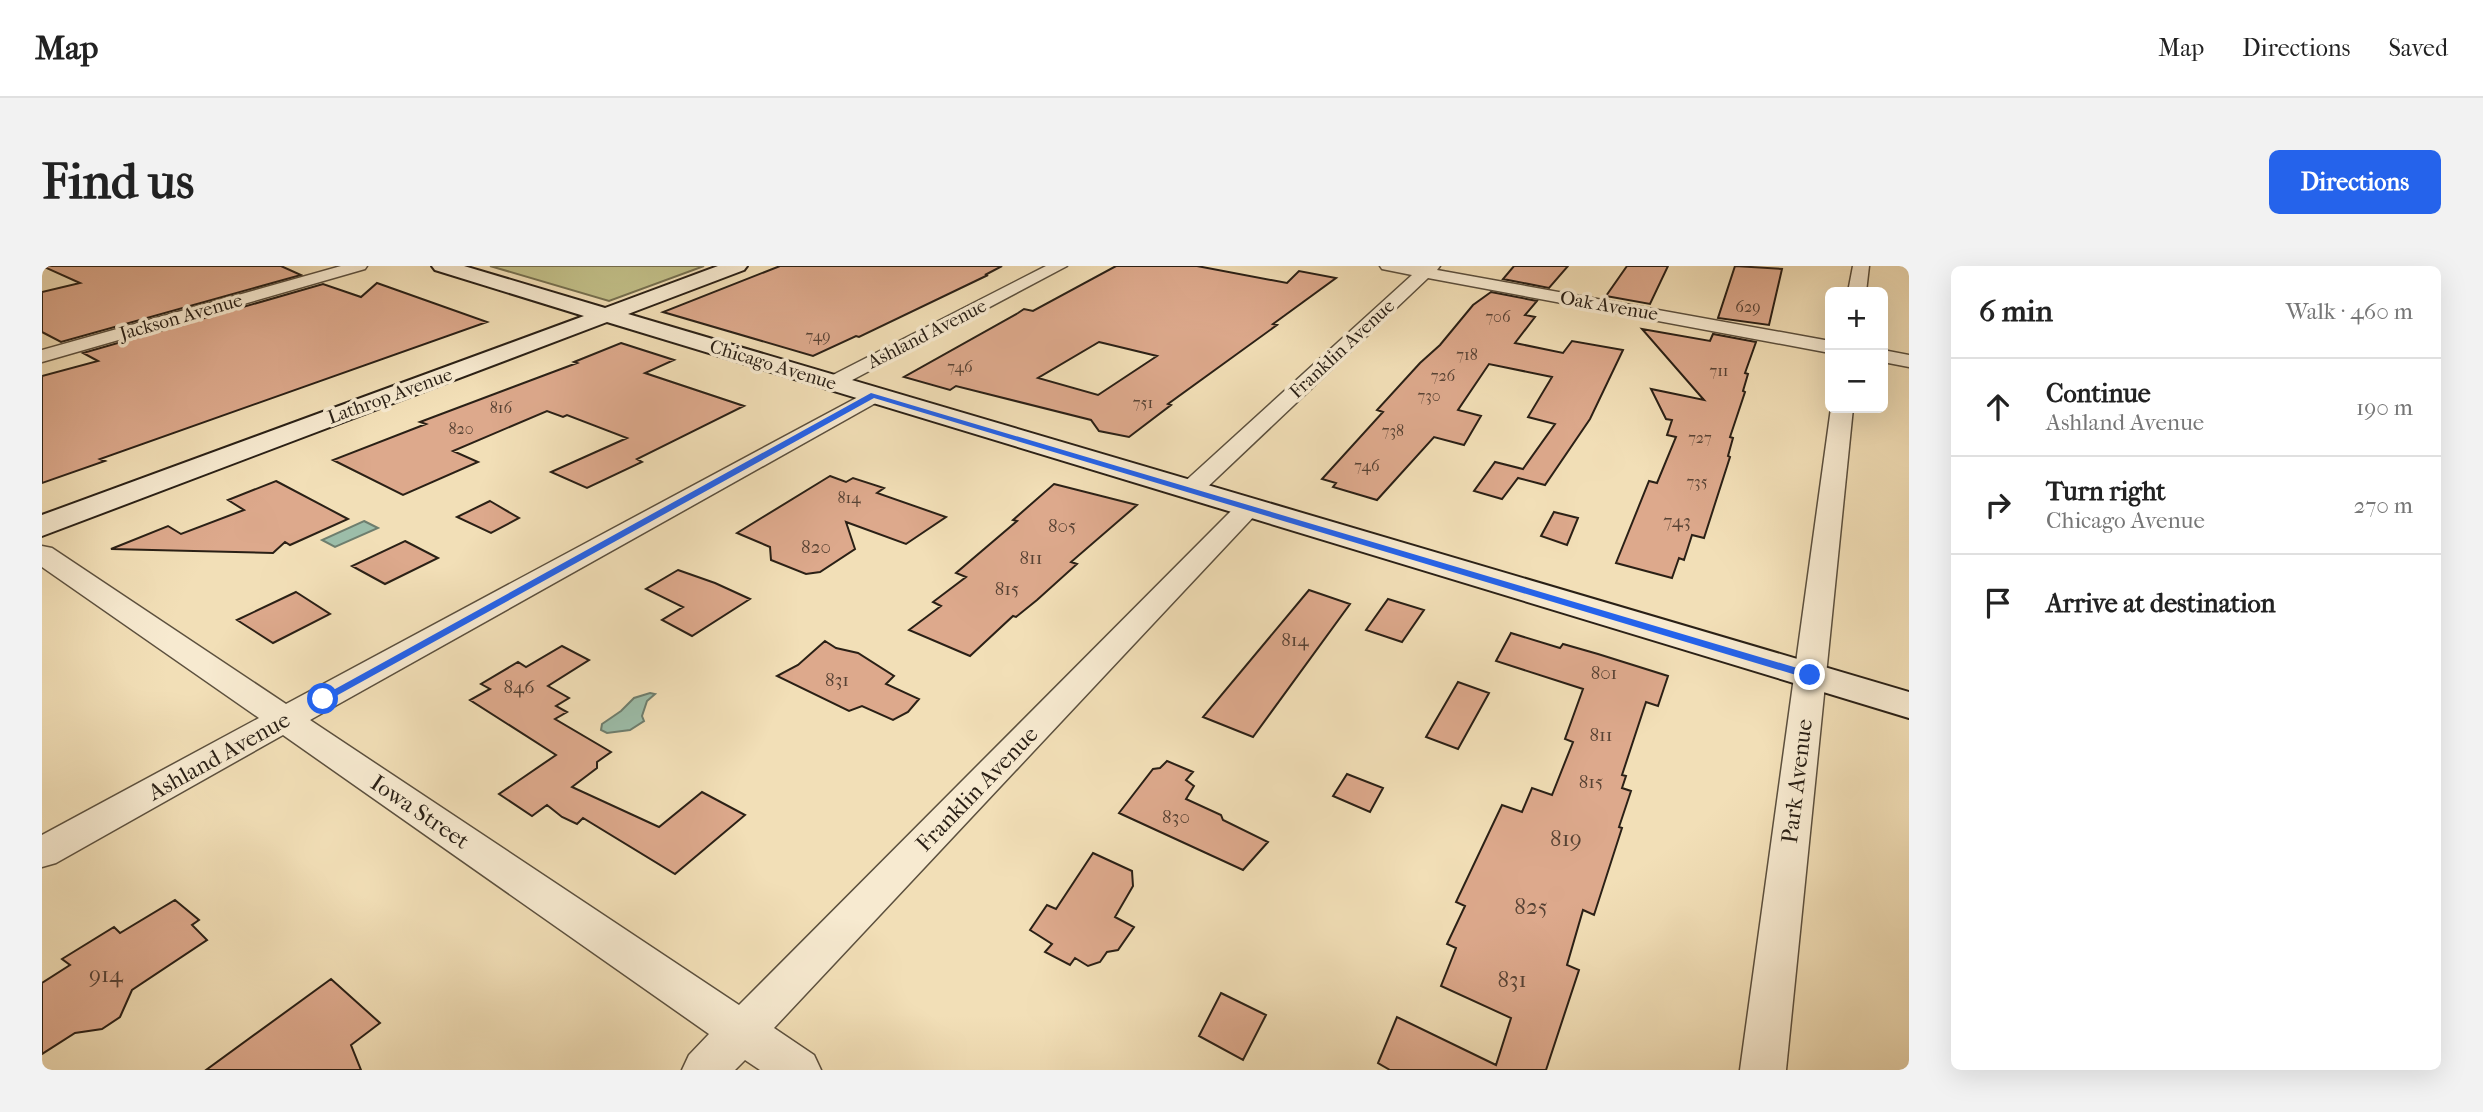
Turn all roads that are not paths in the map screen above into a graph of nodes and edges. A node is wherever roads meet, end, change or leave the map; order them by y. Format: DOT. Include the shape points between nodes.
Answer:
graph roads {
  1 [pos="359,266"];
  2 [pos="442,266"];
  3 [pos="737,266"];
  4 [pos="1059,266"];
  5 [pos="1388,266"];
  6 [pos="1861,266"];
  7 [pos="1429,269"];
  8 [pos="1858,287"];
  9 [pos="606,315"];
  10 [pos="1825,346"];
  11 [pos="42,356"];
  12 [pos="1888,357"];
  13 [pos="1909,361"];
  14 [pos="832,383"];
  15 [pos="873,395"];
  16 [pos="1841,413"];
  17 [pos="1190,490"];
  18 [pos="1249,507"];
  19 [pos="42,526"];
  20 [pos="42,554"];
  21 [pos="1810,675"];
  22 [pos="1909,705"];
  23 [pos="284,720"];
  24 [pos="42,853"];
  25 [pos="742,1032"];
  26 [pos="705,1070"];
  27 [pos="798,1070"];
  28 [pos="1763,1070"];
  1 -- 11 [label="street, Jackson Avenue"];
  2 -- 9 [label="main road, Chicago Avenue"];
  3 -- 9 [label="main road, Lathrop Avenue"];
  4 -- 14 [label="street, Ashland Avenue"];
  5 -- 7 [label="street, Oak Avenue"];
  6 -- 8 [label="street"];
  7 -- 10 [label="street, Oak Avenue"];
  7 -- 17 [label="street, Franklin Avenue"];
  9 -- 14 [label="main road, Chicago Avenue"];
  9 -- 19 [label="main road, Lathrop Avenue"];
  12 -- 13 [label="street"];
  14 -- 15 [label="main road, Chicago Avenue"];
  15 -- 17 [label="main road, Chicago Avenue"];
  15 -- 23 [label="street, Ashland Avenue"];
  16 -- 21 [label="street, Park Avenue"];
  17 -- 18 [label="main road, Chicago Avenue"];
  18 -- 21 [label="main road, Chicago Avenue"];
  18 -- 25 [label="street, Franklin Avenue"];
  20 -- 23 [label="street, Iowa Street"];
  21 -- 22 [label="main road, Chicago Avenue"];
  21 -- 28 [label="street, Park Avenue"];
  23 -- 24 [label="street, Ashland Avenue"];
  23 -- 25 [label="street, Iowa Street"];
  25 -- 26 [label="street, Franklin Avenue"];
  25 -- 27 [label="street, Iowa Street"];
}
